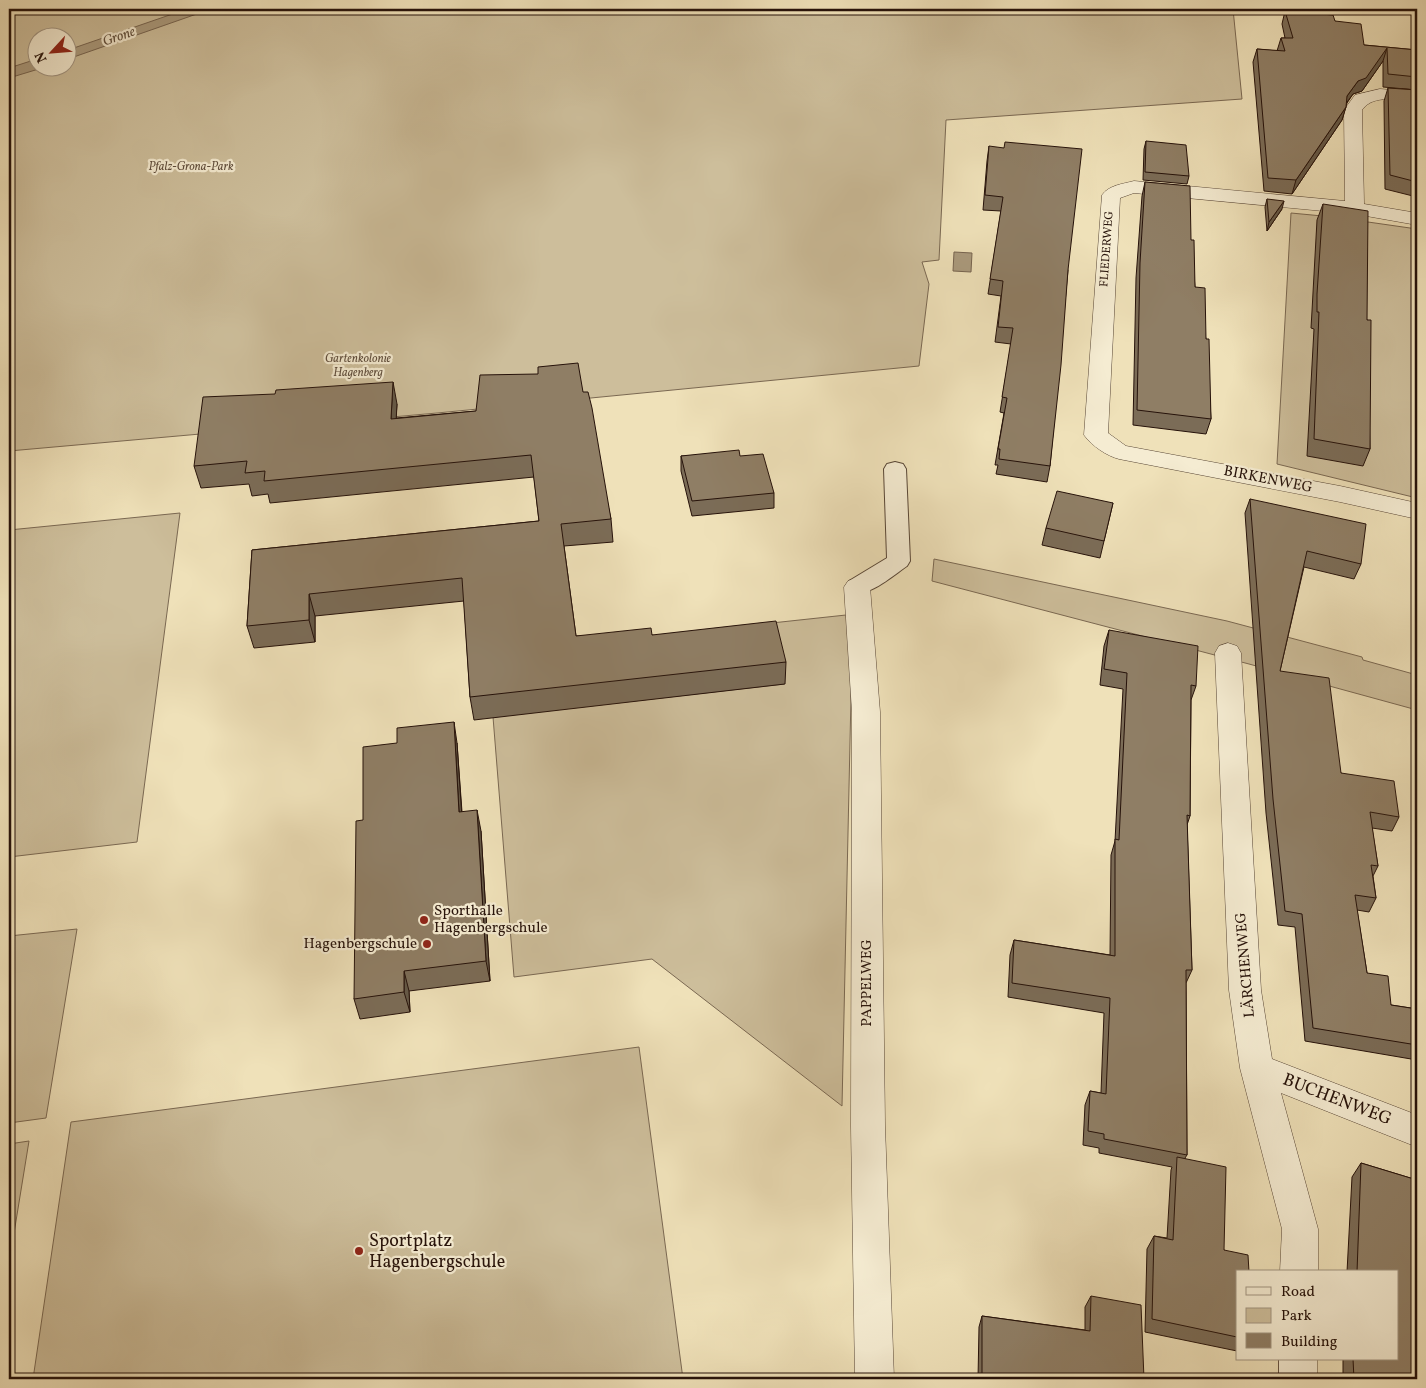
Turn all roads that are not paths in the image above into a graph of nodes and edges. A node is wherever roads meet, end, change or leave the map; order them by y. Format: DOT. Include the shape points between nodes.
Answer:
graph roads {
  1 [pos="1417,97"];
  2 [pos="1356,208"];
  3 [pos="1417,219"];
  4 [pos="1119,452"];
  5 [pos="895,469"];
  6 [pos="1417,511"];
  7 [pos="857,587"];
  8 [pos="1228,653"];
  9 [pos="1257,1068"];
  10 [pos="1417,1131"];
  11 [pos="1299,1270"];
  12 [pos="1298,1360"];
  13 [pos="874,1379"];
  14 [pos="1298,1379"];
  1 -- 2 [label="street" via="1380,94 1361,99 1353,110"];
  2 -- 3 [label="street, FLIEDERWEG"];
  2 -- 4 [label="street, FLIEDERWEG" via="1134,188 1111,195 1096,435"];
  4 -- 6 [label="street, BIRKENWEG"];
  5 -- 7 [label="lane" via="899,561"];
  7 -- 13 [label="street, PAPPELWEG" via="866,712 868,1126"];
  8 -- 9 [label="street, LÄRCHENWEG" via="1245,990"];
  9 -- 10 [label="street, BUCHENWEG"];
  9 -- 11 [label="street, LÄRCHENWEG" via="1300,1229"];
  12 -- 14 [label="street"];
}
